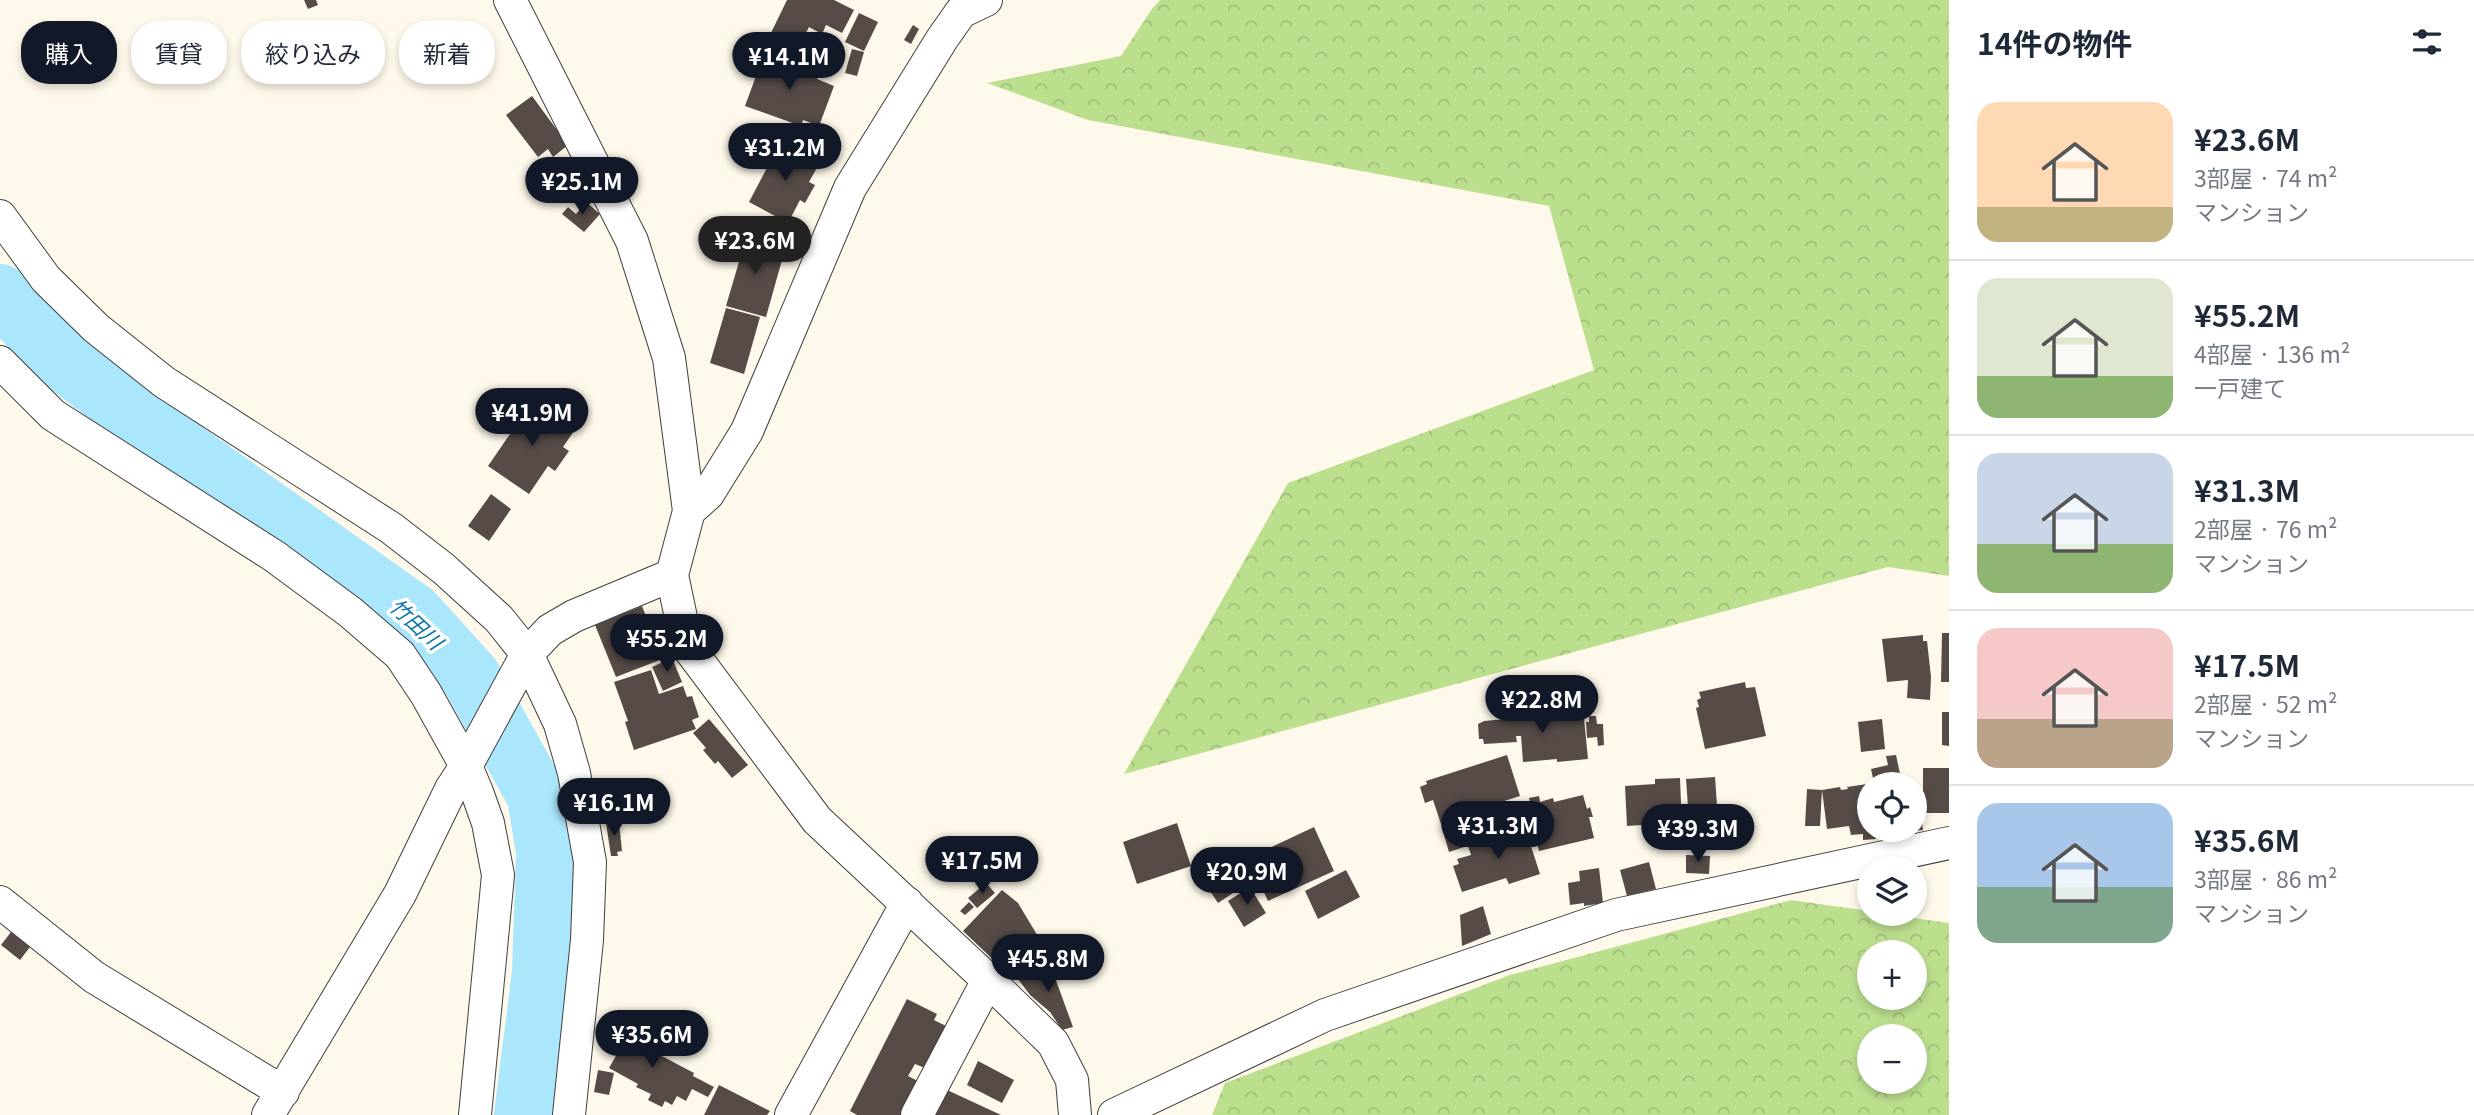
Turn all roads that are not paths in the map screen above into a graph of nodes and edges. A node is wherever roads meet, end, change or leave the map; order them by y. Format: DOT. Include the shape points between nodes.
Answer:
graph roads {
  1 [pos="510,0"];
  2 [pos="986,0"];
  3 [pos="0,216"];
  4 [pos="0,362"];
  5 [pos="689,511"];
  6 [pos="673,576"];
  7 [pos="523,662"];
  8 [pos="469,760"];
  9 [pos="1949,843"];
  10 [pos="0,902"];
  11 [pos="907,903"];
  12 [pos="988,980"];
  13 [pos="275,1103"];
  14 [pos="475,1115"];
  15 [pos="569,1115"];
  16 [pos="792,1115"];
  17 [pos="917,1115"];
  18 [pos="1075,1115"];
  19 [pos="1114,1115"];
  1 -- 5 [label="street" via="632,241 669,358"];
  2 -- 5 [label="street" via="961,12 850,188 747,431 708,494"];
  3 -- 7 [label="street" via="46,279 96,328 164,382 391,528 444,569 499,619"];
  4 -- 8 [label="street" via="53,415 274,556 350,612 400,655"];
  5 -- 6 [label="street"];
  6 -- 7 [label="street" via="574,615 550,630"];
  6 -- 11 [label="street" via="687,646 817,820"];
  7 -- 8 [label="street"];
  7 -- 15 [label="street" via="563,736 575,773 590,862"];
  8 -- 13 [label="street" via="400,894"];
  8 -- 14 [label="street" via="498,875"];
  9 -- 19 [label="street" via="1616,915 1325,1015"];
  10 -- 13 [label="street" via="94,977"];
  11 -- 12 [label="street"];
  11 -- 16 [label="street"];
  12 -- 17 [label="street"];
  12 -- 18 [label="street" via="1053,1043 1072,1080"];
}
